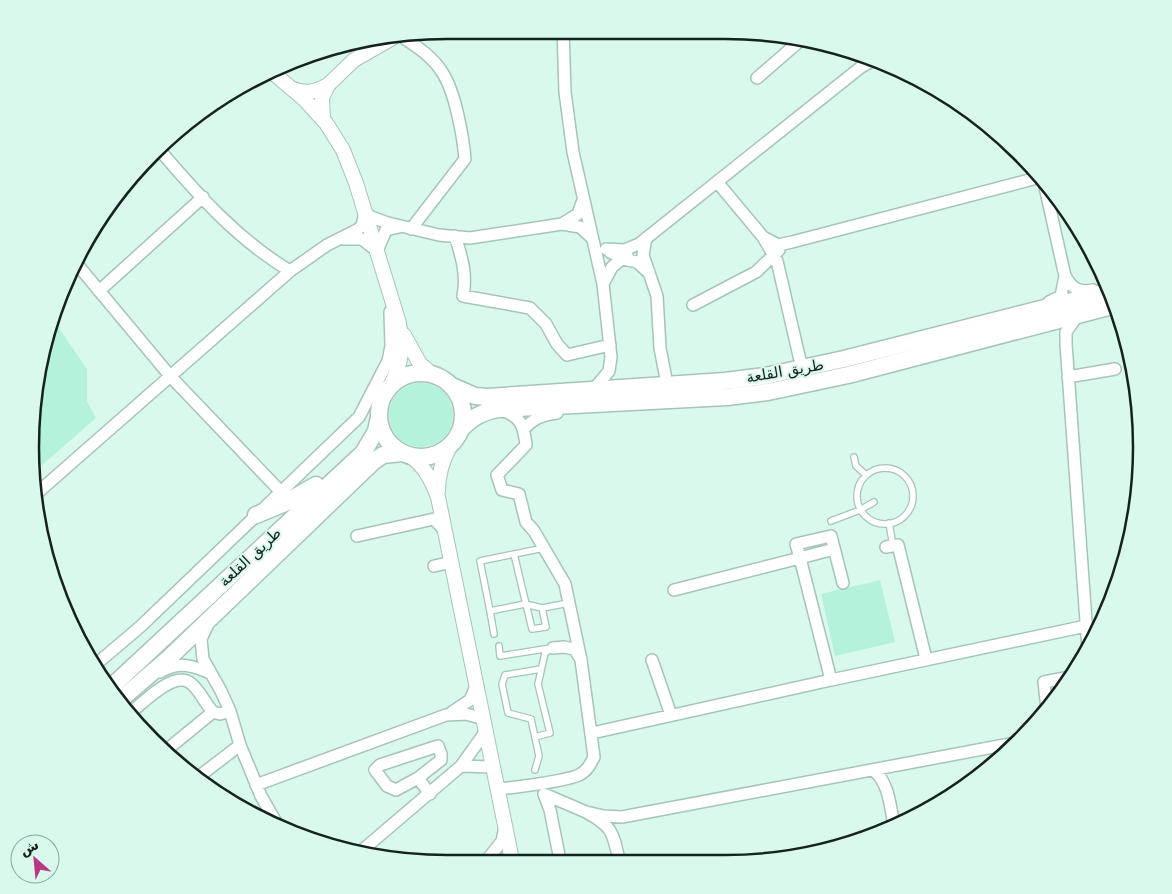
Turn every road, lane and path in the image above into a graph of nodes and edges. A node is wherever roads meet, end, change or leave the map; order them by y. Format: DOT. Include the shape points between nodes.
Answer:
graph roads {
  1 [pos="563,39"];
  2 [pos="408,41"];
  3 [pos="381,44"];
  4 [pos="795,45"];
  5 [pos="866,64"];
  6 [pos="277,76"];
  7 [pos="757,78"];
  8 [pos="328,85"];
  9 [pos="293,89"];
  10 [pos="322,120"];
  11 [pos="163,153"];
  12 [pos="1033,179"];
  13 [pos="718,182"];
  14 [pos="1047,196"];
  15 [pos="203,197"];
  16 [pos="583,200"];
  17 [pos="365,212"];
  18 [pos="562,224"];
  19 [pos="407,228"];
  20 [pos="455,236"];
  21 [pos="591,237"];
  22 [pos="763,237"];
  23 [pos="340,240"];
  24 [pos="643,241"];
  25 [pos="792,242"];
  26 [pos="606,250"];
  27 [pos="377,251"];
  28 [pos="773,253"];
  29 [pos="623,259"];
  30 [pos="80,268"];
  31 [pos="290,271"];
  32 [pos="756,272"];
  33 [pos="649,273"];
  34 [pos="780,276"];
  35 [pos="1065,276"];
  36 [pos="603,284"];
  37 [pos="1101,288"];
  38 [pos="99,291"];
  39 [pos="1103,293"];
  40 [pos="693,305"];
  41 [pos="394,306"];
  42 [pos="1109,308"];
  43 [pos="1078,315"];
  44 [pos="399,324"];
  45 [pos="1036,326"];
  46 [pos="964,329"];
  47 [pos="1066,344"];
  48 [pos="610,345"];
  49 [pos="802,369"];
  50 [pos="1115,369"];
  51 [pos="432,374"];
  52 [pos="171,377"];
  53 [pos="1068,377"];
  54 [pos="667,384"];
  55 [pos="452,386"];
  56 [pos="390,387"];
  57 [pos="594,389"];
  58 [pos="675,400"];
  59 [pos="498,409"];
  60 [pos="379,417"];
  61 [pos="524,429"];
  62 [pos="461,430"];
  63 [pos="450,446"];
  64 [pos="406,454"];
  65 [pos="854,457"];
  66 [pos="340,472"];
  67 [pos="866,475"];
  68 [pos="41,490"];
  69 [pos="281,492"];
  70 [pos="438,497"];
  71 [pos="874,502"];
  72 [pos="860,510"];
  73 [pos="256,515"];
  74 [pos="424,520"];
  75 [pos="831,521"];
  76 [pos="889,523"];
  77 [pos="445,531"];
  78 [pos="357,536"];
  79 [pos="890,547"];
  80 [pos="544,548"];
  81 [pos="514,554"];
  82 [pos="800,558"];
  83 [pos="452,562"];
  84 [pos="434,566"];
  85 [pos="843,583"];
  86 [pos="674,590"];
  87 [pos="569,603"];
  88 [pos="525,604"];
  89 [pos="542,608"];
  90 [pos="490,611"];
  91 [pos="211,618"];
  92 [pos="1086,626"];
  93 [pos="494,634"];
  94 [pos="1087,636"];
  95 [pos="499,646"];
  96 [pos="554,648"];
  97 [pos="926,659"];
  98 [pos="582,660"];
  99 [pos="652,660"];
  100 [pos="100,661"];
  101 [pos="541,669"];
  102 [pos="210,673"];
  103 [pos="1061,679"];
  104 [pos="830,680"];
  105 [pos="115,684"];
  106 [pos="477,684"];
  107 [pos="124,697"];
  108 [pos="124,697"];
  109 [pos="1046,700"];
  110 [pos="135,710"];
  111 [pos="230,711"];
  112 [pos="214,712"];
  113 [pos="446,715"];
  114 [pos="671,715"];
  115 [pos="485,725"];
  116 [pos="592,733"];
  117 [pos="535,737"];
  118 [pos="240,745"];
  119 [pos="1004,745"];
  120 [pos="170,747"];
  121 [pos="461,766"];
  122 [pos="492,767"];
  123 [pos="535,770"];
  124 [pos="873,770"];
  125 [pos="202,774"];
  126 [pos="418,778"];
  127 [pos="256,785"];
  128 [pos="544,788"];
  129 [pos="497,789"];
  130 [pos="430,794"];
  131 [pos="566,803"];
  132 [pos="586,812"];
  133 [pos="273,816"];
  134 [pos="893,819"];
  135 [pos="552,824"];
  136 [pos="505,825"];
  137 [pos="366,847"];
  138 [pos="491,855"];
  139 [pos="511,855"];
  140 [pos="559,855"];
  141 [pos="618,855"];
  1 -- 16 [label="street" via="565,92"];
  2 -- 19 [label="street" via="426,53 443,72 461,131 465,159"];
  3 -- 8 [label="street" via="354,60"];
  4 -- 7 [label="street"];
  5 -- 13 [label="street"];
  6 -- 9 [label="street"];
  8 -- 9 [label="street" via="304,93"];
  8 -- 10 [label="street" via="322,98"];
  9 -- 10 [label="street"];
  10 -- 17 [label="street" via="343,150"];
  11 -- 15 [label="street"];
  12 -- 25 [label="street"];
  13 -- 22 [label="street"];
  13 -- 24 [label="street"];
  14 -- 35 [label="street"];
  15 -- 31 [label="street" via="242,238"];
  15 -- 38 [label="street"];
  16 -- 18 [label="street" via="578,214"];
  16 -- 21 [label="street"];
  17 -- 19 [label="street"];
  17 -- 23 [label="street" via="362,226"];
  17 -- 27 [label="street"];
  18 -- 20 [label="street" via="470,238"];
  18 -- 21 [label="street" via="580,227"];
  19 -- 20 [label="street"];
  19 -- 27 [label="street" via="386,230"];
  20 -- 48 [label="street" via="464,262 464,296 530,308 546,324 567,355"];
  21 -- 26 [label="street"];
  21 -- 36 [label="street"];
  22 -- 25 [label="street" via="778,245"];
  22 -- 28 [label="street"];
  23 -- 27 [label="street" via="362,239"];
  23 -- 31 [label="street"];
  24 -- 26 [label="street" via="624,250"];
  24 -- 29 [label="street"];
  24 -- 33 [label="street" via="643,255"];
  25 -- 28 [label="street"];
  26 -- 29 [label="street"];
  27 -- 41 [label="street"];
  28 -- 32 [label="street"];
  28 -- 34 [label="street"];
  29 -- 33 [label="street" via="637,262"];
  29 -- 36 [label="street" via="612,267"];
  30 -- 38 [label="street"];
  31 -- 52 [label="street"];
  32 -- 34 [label="street" via="771,269"];
  32 -- 40 [label="street"];
  33 -- 54 [label="street" via="657,296 660,348"];
  34 -- 49 [label="street"];
  35 -- 37 [label="street" via="1071,287 1079,291"];
  35 -- 46 [label="street" via="1061,296 1054,301 989,316"];
  36 -- 48 [label="street"];
  38 -- 52 [label="street"];
  39 -- 46 [label="main road, طريق القلعة"];
  41 -- 44 [label="street"];
  41 -- 69 [label="street" via="390,312 388,361 358,417"];
  42 -- 43 [label="main road, طريق القلعة"];
  43 -- 45 [label="main road, طريق القلعة"];
  43 -- 47 [label="street" via="1066,332"];
  44 -- 51 [label="street" via="413,355"];
  44 -- 56 [label="street" via="401,361"];
  45 -- 47 [label="street" via="1060,334"];
  45 -- 58 [label="main road, طريق القلعة" via="802,385 727,397"];
  46 -- 49 [label="main road, طريق القلعة"];
  47 -- 53 [label="street"];
  48 -- 57 [label="street" via="609,371"];
  49 -- 54 [label="main road, طريق القلعة" via="725,381"];
  50 -- 53 [label="street"];
  51 -- 55 [label="main road"];
  51 -- 56 [label="main road" via="415,373 399,379"];
  52 -- 68 [label="street"];
  52 -- 69 [label="street"];
  53 -- 92 [label="street"];
  54 -- 57 [label="main road, طريق القلعة"];
  55 -- 57 [label="main road, طريق القلعة" via="475,396 487,397"];
  55 -- 62 [label="main road" via="463,408"];
  56 -- 60 [label="main road" via="381,401"];
  58 -- 59 [label="main road, طريق القلعة"];
  58 -- 61 [label="street" via="543,415"];
  59 -- 61 [label="street" via="518,418"];
  59 -- 62 [label="main road, طريق القلعة" via="473,416"];
  60 -- 64 [label="main road" via="383,434 391,445"];
  60 -- 66 [label="main road, طريق القلعة" via="372,441"];
  61 -- 80 [label="street" via="526,445 497,475 502,490 519,494 526,522"];
  62 -- 63 [label="main road"];
  63 -- 64 [label="main road" via="430,457"];
  63 -- 70 [label="street" via="438,478"];
  64 -- 70 [label="street" via="422,465"];
  64 -- 91 [label="main road, طريق القلعة" via="383,455 374,461"];
  65 -- 67 [label="lane" via="856,466"];
  66 -- 73 [label="main road" via="285,503"];
  66 -- 105 [label="main road, طريق القلعة"];
  67 -- 72 [label="lane" via="857,490"];
  67 -- 76 [label="lane" via="882,468 893,469 910,484 913,492 910,509"];
  69 -- 73 [label="street"];
  70 -- 74 [label="street" via="434,509"];
  70 -- 77 [label="street"];
  71 -- 72 [label="lane"];
  72 -- 75 [label="lane"];
  72 -- 76 [label="lane" via="876,523"];
  73 -- 100 [label="street" via="141,626"];
  74 -- 77 [label="street" via="434,519"];
  74 -- 78 [label="street"];
  76 -- 79 [label="lane"];
  77 -- 83 [label="street"];
  79 -- 97 [label="street" via="898,545"];
  80 -- 81 [label="lane"];
  80 -- 87 [label="street" via="565,584"];
  81 -- 88 [label="lane"];
  81 -- 90 [label="lane" via="480,561"];
  82 -- 85 [label="street" via="796,544 831,536"];
  82 -- 86 [label="street"];
  82 -- 104 [label="street"];
  83 -- 84 [label="street"];
  83 -- 106 [label="street"];
  87 -- 89 [label="lane"];
  87 -- 98 [label="street"];
  88 -- 89 [label="lane"];
  88 -- 89 [label="lane" via="532,629 546,627"];
  88 -- 90 [label="lane"];
  90 -- 93 [label="lane"];
  91 -- 102 [label="street" via="201,639 201,649"];
  91 -- 107 [label="main road, طريق القلعة"];
  92 -- 94 [label="street"];
  92 -- 97 [label="street"];
  95 -- 96 [label="lane" via="500,656"];
  96 -- 98 [label="street" via="574,649"];
  96 -- 101 [label="lane" via="545,653"];
  97 -- 104 [label="street"];
  98 -- 116 [label="street"];
  99 -- 114 [label="street"];
  101 -- 117 [label="lane" via="538,684 550,733"];
  101 -- 117 [label="lane" via="504,675 502,684 508,712 531,719"];
  102 -- 108 [label="street" via="189,664 174,665"];
  102 -- 111 [label="street"];
  103 -- 109 [label="street" via="1044,682"];
  104 -- 114 [label="street"];
  106 -- 113 [label="street" via="465,706"];
  106 -- 115 [label="street"];
  110 -- 112 [label="street" via="167,684 183,680 190,682"];
  111 -- 112 [label="street"];
  111 -- 118 [label="street"];
  112 -- 120 [label="street"];
  113 -- 115 [label="street" via="466,714"];
  113 -- 127 [label="street"];
  114 -- 116 [label="street"];
  115 -- 121 [label="street"];
  115 -- 122 [label="street"];
  116 -- 128 [label="street" via="594,757 589,767 579,775"];
  117 -- 123 [label="lane" via="539,756"];
  118 -- 125 [label="street"];
  118 -- 127 [label="street"];
  119 -- 124 [label="street"];
  121 -- 122 [label="street"];
  121 -- 130 [label="street"];
  122 -- 129 [label="street"];
  124 -- 132 [label="street" via="622,817"];
  124 -- 134 [label="street" via="881,776 886,787"];
  126 -- 126 [label="street" via="396,790 387,786 376,770 380,764 438,746 441,760"];
  126 -- 130 [label="street"];
  127 -- 133 [label="street"];
  128 -- 129 [label="street" via="526,785"];
  128 -- 131 [label="street"];
  128 -- 135 [label="street"];
  129 -- 136 [label="street"];
  130 -- 137 [label="street"];
  131 -- 132 [label="street"];
  131 -- 135 [label="street" via="556,810"];
  132 -- 141 [label="street" via="607,824"];
  135 -- 140 [label="street"];
  136 -- 138 [label="street" via="502,841"];
  136 -- 139 [label="street"];
}
